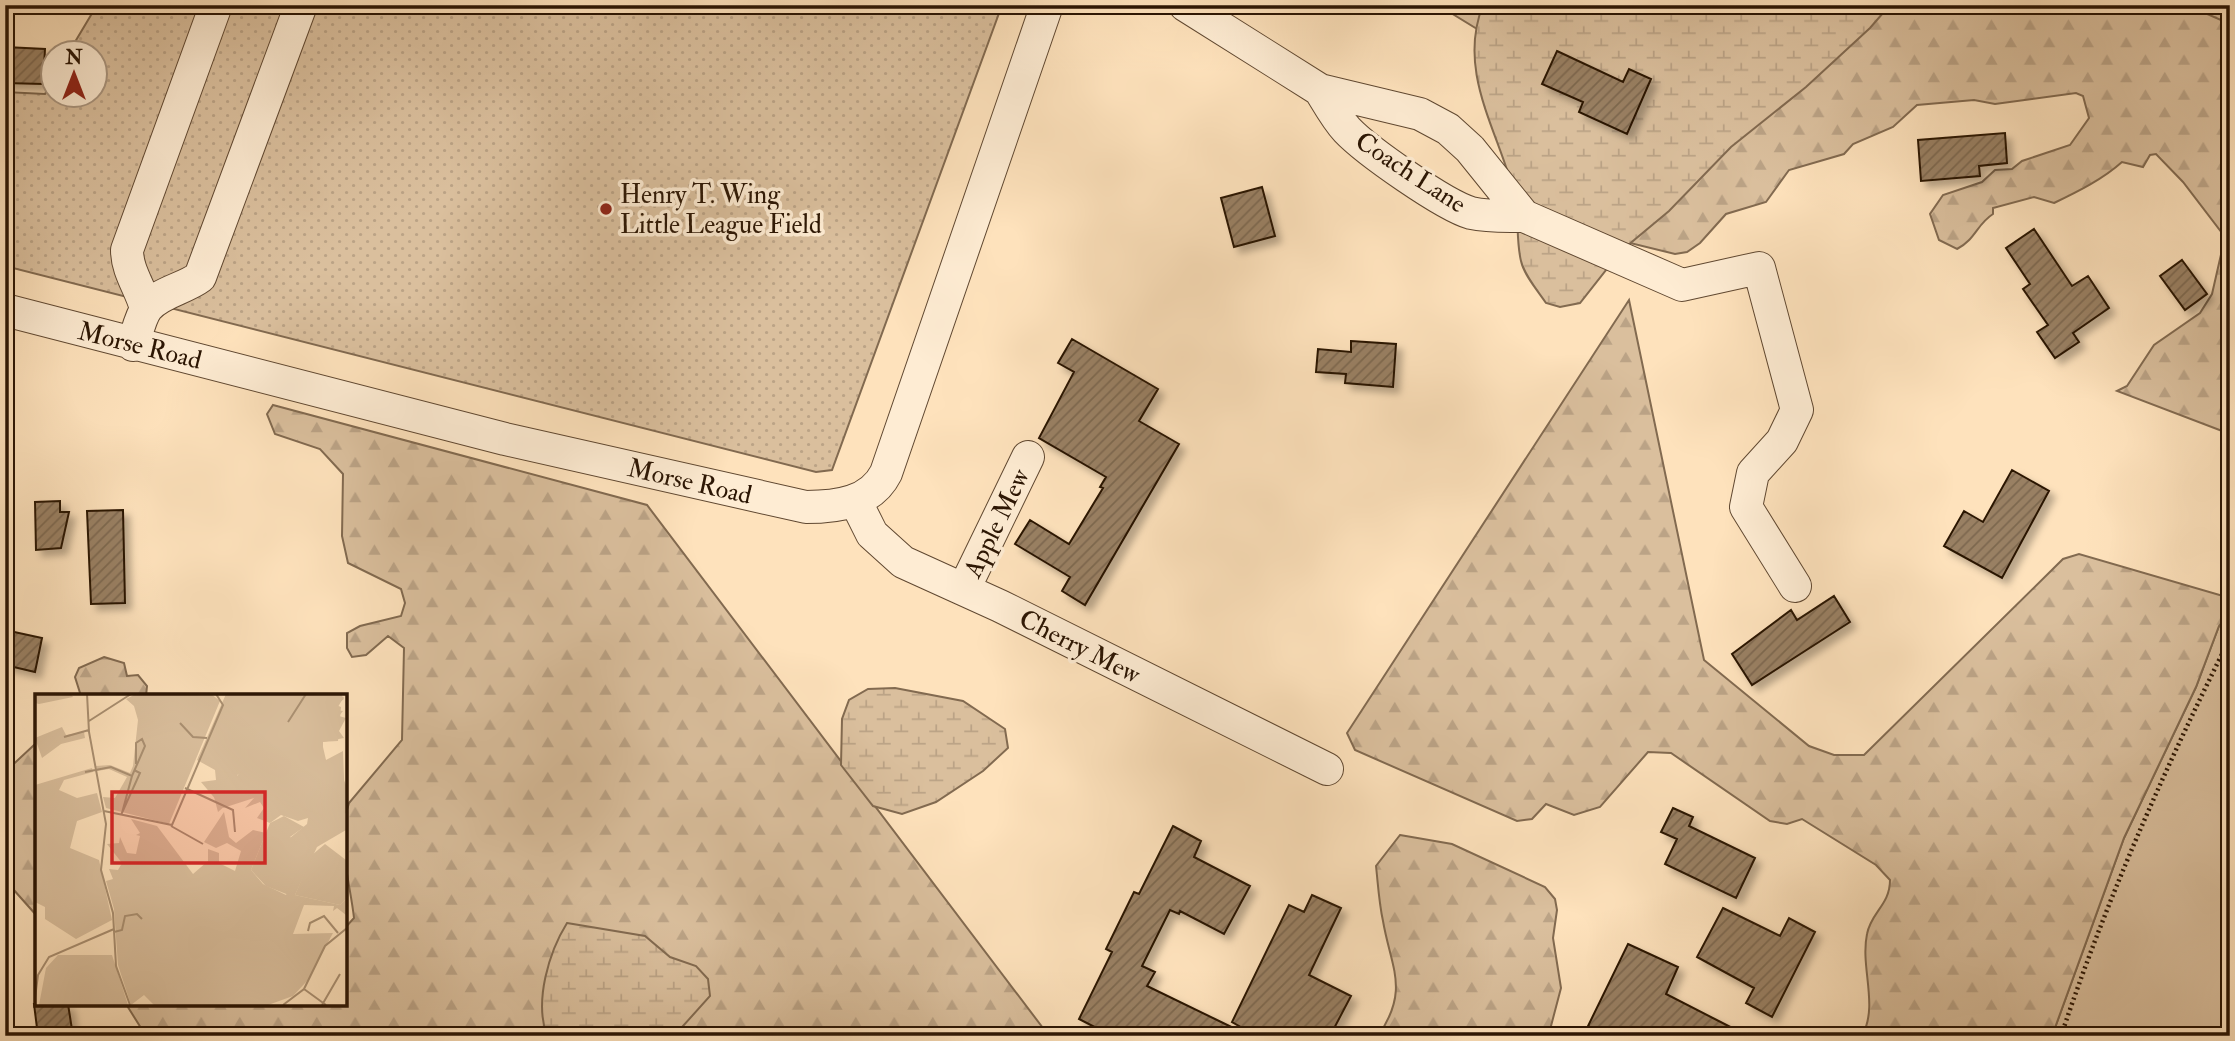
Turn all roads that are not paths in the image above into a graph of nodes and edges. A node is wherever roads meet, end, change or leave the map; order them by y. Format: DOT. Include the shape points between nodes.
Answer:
graph roads {
  1 [pos="216,5"];
  2 [pos="301,5"];
  3 [pos="1046,5"];
  4 [pos="1185,5"];
  5 [pos="1320,90"];
  6 [pos="1524,216"];
  7 [pos="146,308"];
  8 [pos="5,310"];
  9 [pos="134,345"];
  10 [pos="1028,457"];
  11 [pos="855,500"];
  12 [pos="1796,586"];
  13 [pos="964,589"];
  14 [pos="1327,769"];
  1 -- 7 [label="street" via="127,250 127,266"];
  2 -- 7 [label="street" via="200,277"];
  3 -- 11 [label="street, Morse Road" via="886,472 879,486"];
  4 -- 5 [label="street, Coach Lane"];
  5 -- 6 [label="street, Coach Lane" via="1420,114 1448,129"];
  5 -- 6 [label="street, Coach Lane" via="1361,144 1446,201 1469,212"];
  6 -- 12 [label="street, Coach Lane" via="1682,285 1759,268 1797,410 1782,441 1753,472 1746,507"];
  7 -- 9 [label="street"];
  8 -- 9 [label="street, Morse Road"];
  9 -- 11 [label="street, Morse Road" via="505,439 806,507"];
  10 -- 13 [label="street, Apple Mew"];
  11 -- 13 [label="street, Cherry Mew" via="881,544 903,562"];
  13 -- 14 [label="street, Cherry Mew"];
}
